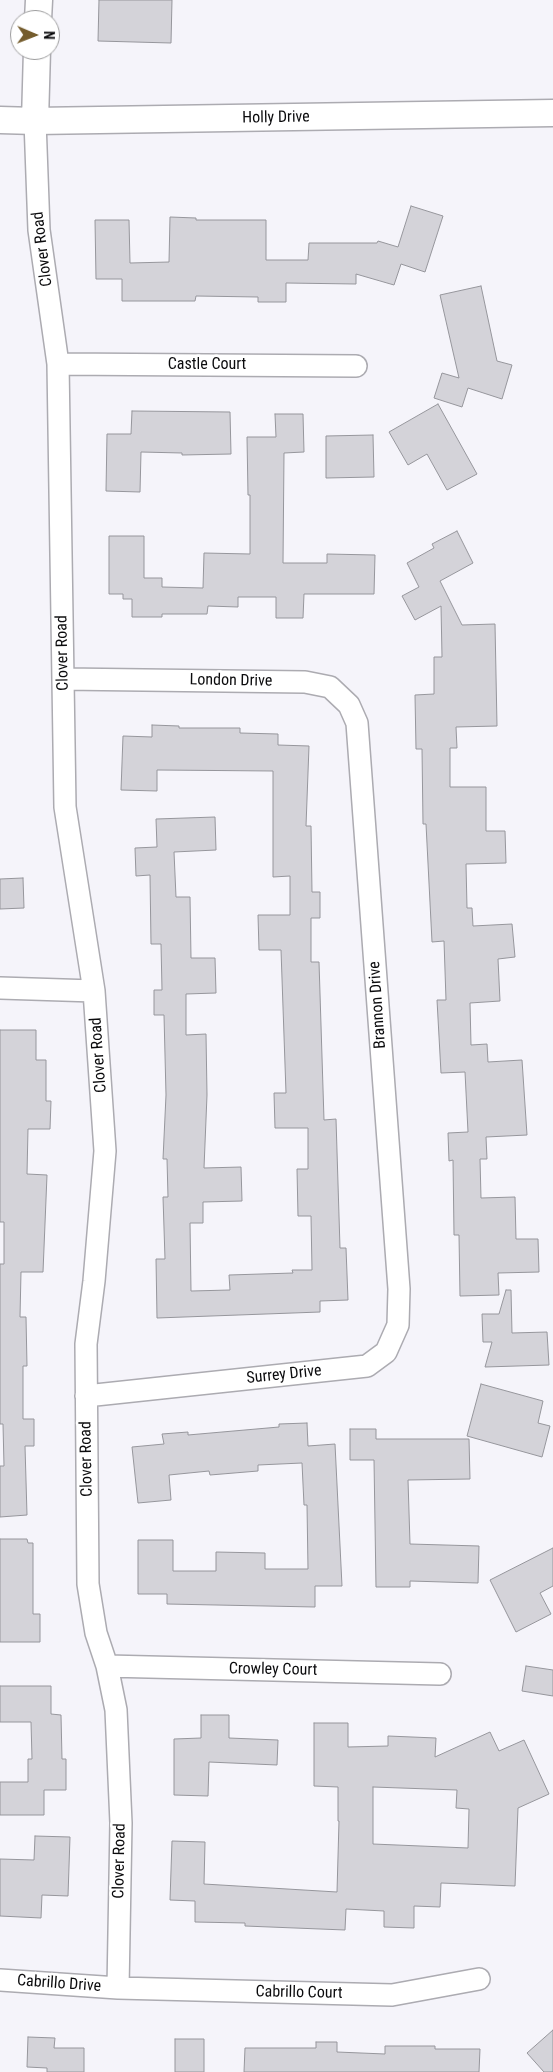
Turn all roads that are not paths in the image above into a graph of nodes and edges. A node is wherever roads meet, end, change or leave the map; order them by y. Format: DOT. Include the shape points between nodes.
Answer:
graph roads {
  1 [pos="37,60"];
  2 [pos="553,113"];
  3 [pos="0,120"];
  4 [pos="34,121"];
  5 [pos="58,364"];
  6 [pos="356,366"];
  7 [pos="63,680"];
  8 [pos="359,746"];
  9 [pos="0,988"];
  10 [pos="94,991"];
  11 [pos="398,1263"];
  12 [pos="86,1396"];
  13 [pos="107,1666"];
  14 [pos="440,1674"];
  15 [pos="479,1979"];
  16 [pos="0,1980"];
  17 [pos="118,1988"];
  1 -- 4 [label="street"];
  2 -- 4 [label="street, Holly Drive"];
  3 -- 4 [label="street, Holly Drive"];
  4 -- 5 [label="street, Clover Road" via="39,230"];
  5 -- 6 [label="street, Castle Court"];
  5 -- 7 [label="street, Clover Road"];
  7 -- 8 [label="street, London Drive" via="305,682 330,687 349,705 357,723"];
  7 -- 10 [label="street, Clover Road" via="65,807"];
  8 -- 11 [label="street, Brannon Drive"];
  9 -- 10 [label="street"];
  10 -- 12 [label="street, Clover Road" via="105,1151 86,1344"];
  11 -- 12 [label="street, Surrey Drive" via="398,1326 386,1352 367,1366"];
  12 -- 13 [label="street, Clover Road" via="88,1584 96,1633"];
  13 -- 14 [label="street, Crowley Court"];
  13 -- 17 [label="street, Clover Road" via="116,1710 121,1823"];
  15 -- 17 [label="street, Cabrillo Court" via="392,1995"];
  16 -- 17 [label="street, Cabrillo Drive"];
}
